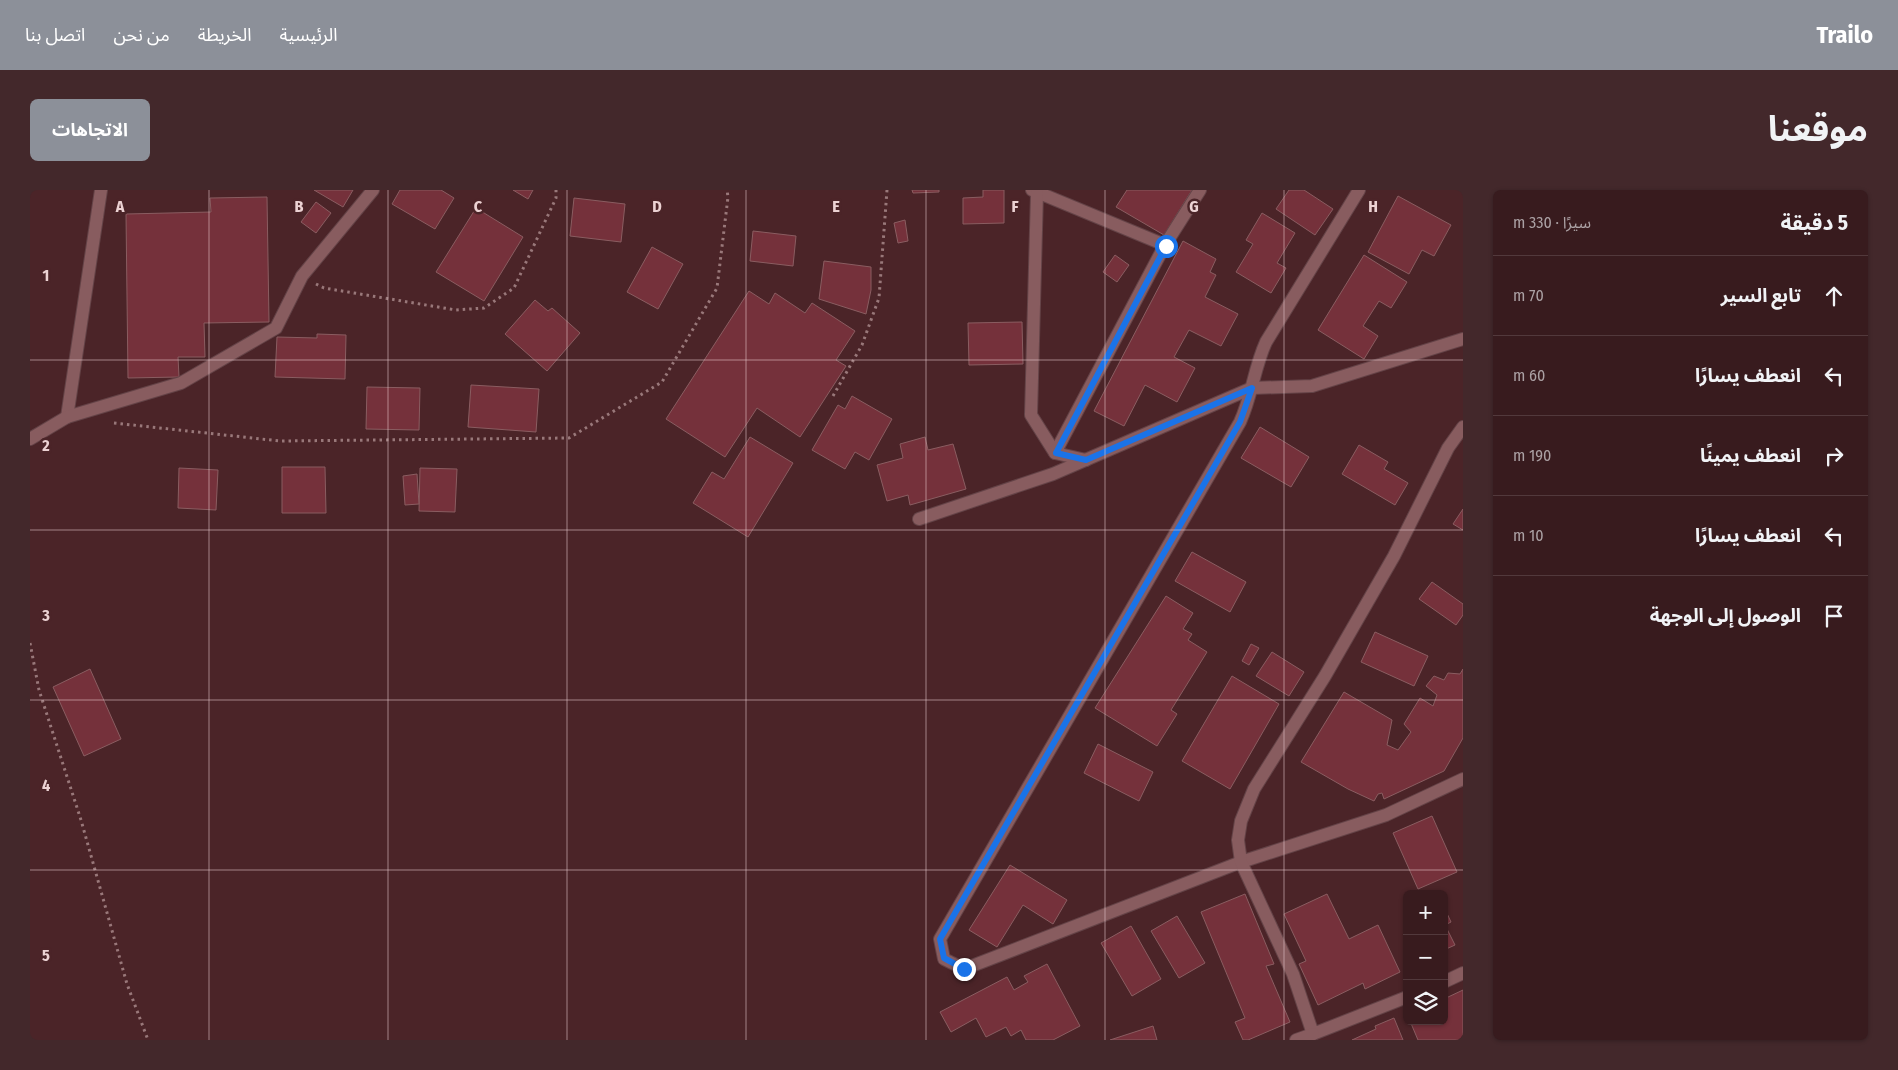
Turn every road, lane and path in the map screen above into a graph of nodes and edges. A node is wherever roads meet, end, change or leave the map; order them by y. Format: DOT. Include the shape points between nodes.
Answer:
graph roads {
  1 [pos="101,190"];
  2 [pos="374,190"];
  3 [pos="556,190"];
  4 [pos="727,190"];
  5 [pos="887,190"];
  6 [pos="1200,190"];
  7 [pos="1359,190"];
  8 [pos="1034,191"];
  9 [pos="1166,246"];
  10 [pos="302,276"];
  11 [pos="1463,339"];
  12 [pos="1252,388"];
  13 [pos="833,396"];
  14 [pos="67,417"];
  15 [pos="106,422"];
  16 [pos="1463,427"];
  17 [pos="30,439"];
  18 [pos="1056,453"];
  19 [pos="1086,460"];
  20 [pos="919,519"];
  21 [pos="30,643"];
  22 [pos="1463,779"];
  23 [pos="1241,862"];
  24 [pos="1463,974"];
  25 [pos="1448,980"];
  26 [pos="1403,999"];
  27 [pos="1313,1034"];
  28 [pos="148,1040"];
  29 [pos="1296,1040"];
  1 -- 14 [label="street"];
  2 -- 10 [label="street"];
  3 -- 10 [label="path" via="556,198 514,288 484,308 456,310 324,288"];
  4 -- 15 [label="path" via="717,288 662,382 569,438 280,441"];
  5 -- 13 [label="path" via="879,298 862,345"];
  6 -- 9 [label="street"];
  7 -- 12 [label="street" via="1266,342 1256,366"];
  8 -- 9 [label="street"];
  8 -- 18 [label="street" via="1031,414"];
  9 -- 18 [label="street"];
  10 -- 14 [label="street" via="276,328 181,383"];
  11 -- 12 [label="street" via="1312,386"];
  12 -- 19 [label="street"];
  12 -- 23 [label="street" via="1240,422 940,939 944,958 964,969"];
  14 -- 17 [label="street"];
  16 -- 23 [label="street" via="1448,448 1394,556 1325,676 1254,789 1241,821 1238,840"];
  18 -- 19 [label="street"];
  19 -- 20 [label="street"];
  21 -- 28 [label="path" via="38,690 81,820 127,984"];
  22 -- 23 [label="street" via="1386,815"];
  23 -- 27 [label="street" via="1293,974"];
  24 -- 25 [label="street"];
  26 -- 27 [label="street"];
  27 -- 29 [label="street"];
}
